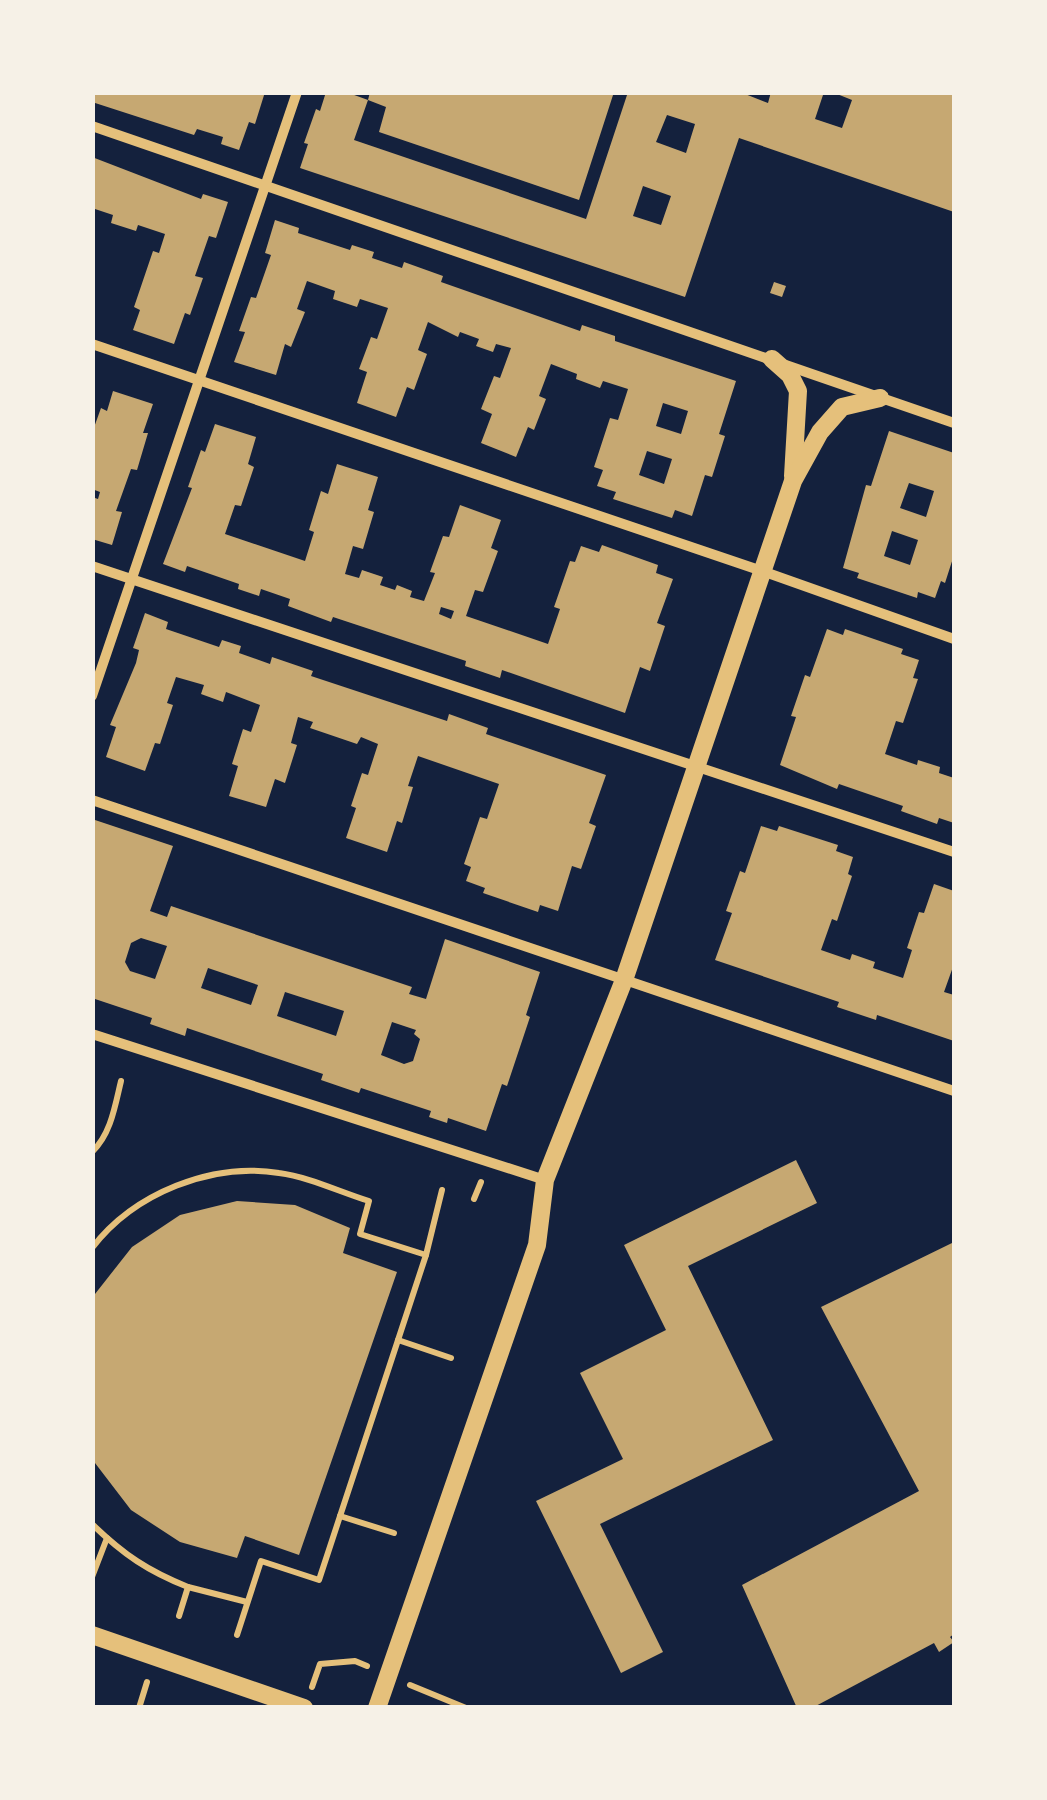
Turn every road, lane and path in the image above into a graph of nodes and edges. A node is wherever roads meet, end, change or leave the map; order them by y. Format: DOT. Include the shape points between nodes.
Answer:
graph roads {
  1 [pos="296,92"];
  2 [pos="92,126"];
  3 [pos="264,184"];
  4 [pos="92,344"];
  5 [pos="772,358"];
  6 [pos="198,379"];
  7 [pos="880,398"];
  8 [pos="954,422"];
  9 [pos="793,481"];
  10 [pos="92,566"];
  11 [pos="762,570"];
  12 [pos="133,580"];
  13 [pos="954,640"];
  14 [pos="92,696"];
  15 [pos="698,765"];
  16 [pos="92,800"];
  17 [pos="954,852"];
  18 [pos="624,980"];
  19 [pos="92,1034"];
  20 [pos="120,1082"];
  21 [pos="954,1091"];
  22 [pos="92,1152"];
  23 [pos="544,1180"];
  24 [pos="442,1190"];
  25 [pos="92,1248"];
  26 [pos="426,1254"];
  27 [pos="398,1340"];
  28 [pos="452,1358"];
  29 [pos="340,1516"];
  30 [pos="92,1524"];
  31 [pos="394,1534"];
  32 [pos="107,1538"];
  33 [pos="92,1577"];
  34 [pos="188,1587"];
  35 [pos="247,1602"];
  36 [pos="180,1616"];
  37 [pos="92,1635"];
  38 [pos="237,1635"];
  39 [pos="355,1661"];
  40 [pos="320,1664"];
  41 [pos="413,1686"];
  42 [pos="304,1708"];
  43 [pos="377,1708"];
  44 [pos="466,1708"];
  1 -- 3 [label="street"];
  2 -- 3 [label="street"];
  3 -- 5 [label="street"];
  3 -- 6 [label="street"];
  4 -- 6 [label="street"];
  5 -- 7 [label="street"];
  5 -- 9 [label="street" via="798,391"];
  6 -- 11 [label="street"];
  6 -- 12 [label="street"];
  7 -- 8 [label="street"];
  7 -- 9 [label="street" via="842,406"];
  9 -- 11 [label="street"];
  10 -- 12 [label="street"];
  11 -- 13 [label="street"];
  11 -- 15 [label="street"];
  12 -- 14 [label="street"];
  12 -- 15 [label="street"];
  15 -- 17 [label="street"];
  15 -- 18 [label="street"];
  16 -- 18 [label="street"];
  18 -- 21 [label="street"];
  18 -- 23 [label="street"];
  19 -- 23 [label="street"];
  20 -- 22 [label="path" via="111,1121"];
  23 -- 43 [label="street" via="537,1245"];
  24 -- 26 [label="path"];
  25 -- 26 [label="path" via="147,1200 216,1174 254,1170 369,1202 360,1234"];
  26 -- 27 [label="path"];
  27 -- 28 [label="path"];
  27 -- 29 [label="path"];
  29 -- 31 [label="path"];
  29 -- 35 [label="path" via="319,1580 261,1561"];
  30 -- 32 [label="path"];
  32 -- 33 [label="path"];
  32 -- 34 [label="path" via="150,1572"];
  34 -- 35 [label="path"];
  34 -- 36 [label="path"];
  35 -- 38 [label="path"];
  37 -- 42 [label="street"];
  39 -- 40 [label="path"];
  41 -- 44 [label="path"];
}
